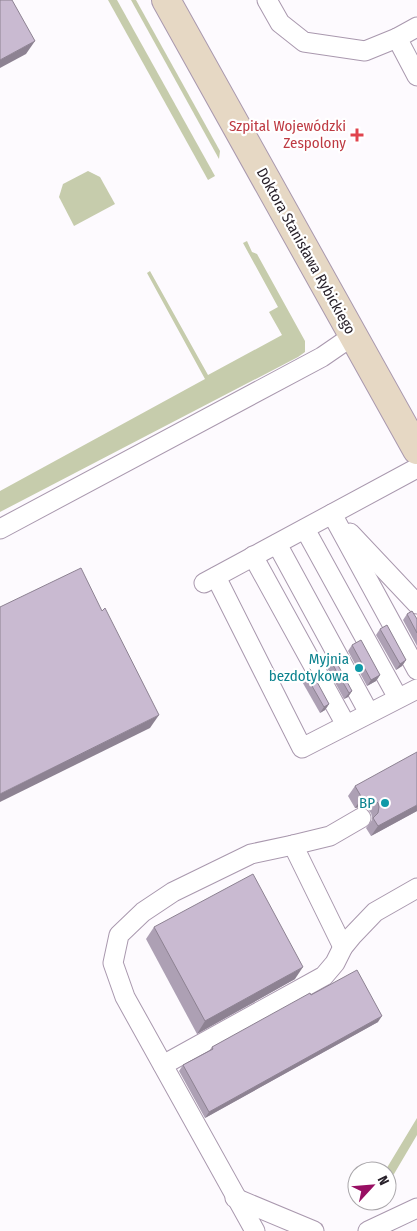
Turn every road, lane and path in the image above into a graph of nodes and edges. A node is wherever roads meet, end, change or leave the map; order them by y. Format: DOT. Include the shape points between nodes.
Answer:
graph roads {
  1 [pos="166,0"];
  2 [pos="267,0"];
  3 [pos="417,27"];
  4 [pos="397,38"];
  5 [pos="417,76"];
  6 [pos="354,336"];
  7 [pos="417,450"];
  8 [pos="417,468"];
  9 [pos="332,514"];
  10 [pos="0,529"];
  11 [pos="305,529"];
  12 [pos="276,544"];
  13 [pos="253,556"];
  14 [pos="417,604"];
  15 [pos="417,670"];
  16 [pos="417,688"];
  17 [pos="398,698"];
  18 [pos="369,714"];
  19 [pos="346,726"];
  20 [pos="361,818"];
  21 [pos="293,845"];
  22 [pos="417,888"];
  23 [pos="343,947"];
  24 [pos="163,1065"];
  25 [pos="235,1198"];
  26 [pos="417,1208"];
  27 [pos="254,1231"];
  28 [pos="314,1231"];
  29 [pos="368,1231"];
  1 -- 6 [label="street, Doktora Stanisława Rybickiego"];
  2 -- 4 [label="lane" via="280,23 304,42 365,51"];
  3 -- 4 [label="lane"];
  4 -- 5 [label="lane"];
  6 -- 7 [label="street, Doktora Stanisława Rybickiego"];
  6 -- 10 [label="lane" via="322,357"];
  8 -- 9 [label="lane"];
  9 -- 11 [label="lane"];
  9 -- 14 [label="lane"];
  9 -- 15 [label="lane"];
  11 -- 12 [label="lane"];
  11 -- 17 [label="lane"];
  12 -- 13 [label="lane"];
  12 -- 18 [label="lane"];
  13 -- 19 [label="lane"];
  13 -- 19 [label="lane" via="210,580 302,748"];
  16 -- 17 [label="lane"];
  17 -- 18 [label="lane"];
  18 -- 19 [label="lane"];
  20 -- 21 [label="lane" via="330,836"];
  21 -- 23 [label="lane"];
  21 -- 24 [label="lane" via="251,854 173,892 143,912 119,935 113,963 126,997"];
  22 -- 23 [label="lane" via="375,912"];
  23 -- 24 [label="lane" via="335,964 324,976"];
  24 -- 25 [label="lane"];
  25 -- 27 [label="lane"];
  25 -- 28 [label="lane"];
  26 -- 29 [label="lane"];
}
